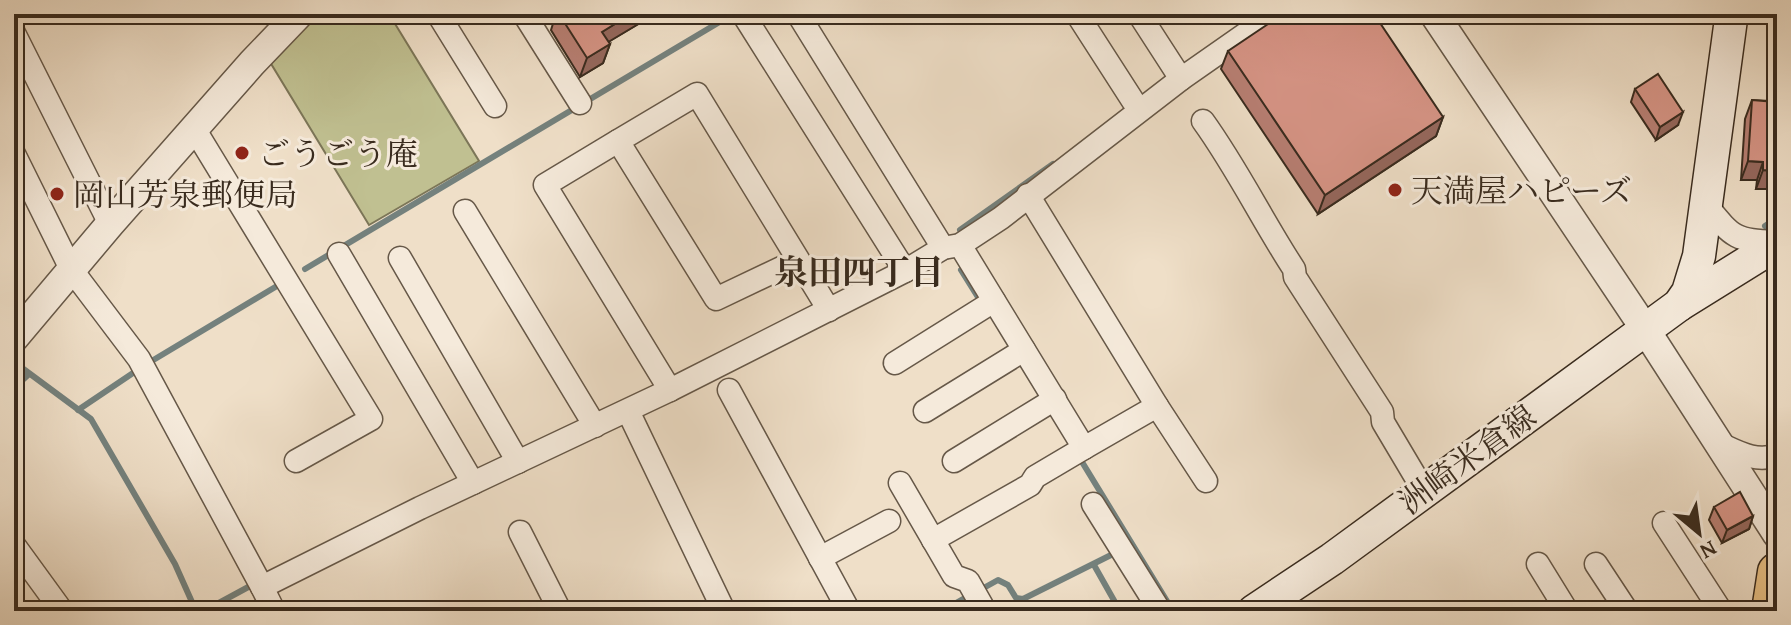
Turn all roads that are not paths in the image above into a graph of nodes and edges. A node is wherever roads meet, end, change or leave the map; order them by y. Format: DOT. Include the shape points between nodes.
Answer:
graph roads {
  1 [pos="299,14"];
  2 [pos="438,14"];
  3 [pos="524,14"];
  4 [pos="798,14"];
  5 [pos="1077,14"];
  6 [pos="1139,14"];
  7 [pos="1273,14"];
  8 [pos="1434,14"];
  9 [pos="1734,14"];
  10 [pos="748,16"];
  11 [pos="14,33"];
  12 [pos="1179,76"];
  13 [pos="1133,101"];
  14 [pos="580,103"];
  15 [pos="495,106"];
  16 [pos="1203,121"];
  17 [pos="195,130"];
  18 [pos="618,141"];
  19 [pos="14,154"];
  20 [pos="1028,195"];
  21 [pos="1707,206"];
  22 [pos="465,211"];
  23 [pos="110,224"];
  24 [pos="1777,243"];
  25 [pos="952,246"];
  26 [pos="339,254"];
  27 [pos="400,258"];
  28 [pos="798,260"];
  29 [pos="71,269"];
  30 [pos="905,271"];
  31 [pos="987,305"];
  32 [pos="1679,305"];
  33 [pos="829,310"];
  34 [pos="1645,329"];
  35 [pos="14,338"];
  36 [pos="1019,354"];
  37 [pos="895,363"];
  38 [pos="670,390"];
  39 [pos="729,390"];
  40 [pos="1049,403"];
  41 [pos="1157,406"];
  42 [pos="628,411"];
  43 [pos="925,411"];
  44 [pos="592,421"];
  45 [pos="1718,443"];
  46 [pos="1079,451"];
  47 [pos="1777,455"];
  48 [pos="515,457"];
  49 [pos="296,461"];
  50 [pos="954,461"];
  51 [pos="470,478"];
  52 [pos="1206,481"];
  53 [pos="900,483"];
  54 [pos="1424,491"];
  55 [pos="1093,504"];
  56 [pos="889,521"];
  57 [pos="1664,523"];
  58 [pos="520,532"];
  59 [pos="1777,534"];
  60 [pos="933,540"];
  61 [pos="14,545"];
  62 [pos="820,558"];
  63 [pos="1538,564"];
  64 [pos="1596,564"];
  65 [pos="1777,572"];
  66 [pos="262,587"];
  67 [pos="978,599"];
  68 [pos="62,611"];
  69 [pos="274,611"];
  70 [pos="560,611"];
  71 [pos="724,611"];
  72 [pos="849,611"];
  73 [pos="1160,611"];
  74 [pos="1254,611"];
  75 [pos="1567,611"];
  76 [pos="1627,611"];
  77 [pos="1721,611"];
  78 [pos="1771,611"];
  1 -- 17 [label="street"];
  2 -- 15 [label="street"];
  3 -- 14 [label="street"];
  4 -- 25 [label="street"];
  5 -- 13 [label="street"];
  6 -- 12 [label="street"];
  7 -- 12 [label="street"];
  8 -- 34 [label="street"];
  9 -- 21 [label="main road"];
  10 -- 30 [label="street"];
  11 -- 23 [label="street"];
  12 -- 20 [label="street"];
  16 -- 54 [label="street" via="1382,412"];
  17 -- 23 [label="street"];
  17 -- 49 [label="street" via="371,419"];
  18 -- 28 [label="street" via="716,299"];
  18 -- 28 [label="street" via="697,94"];
  18 -- 38 [label="street" via="545,185"];
  19 -- 29 [label="street"];
  20 -- 25 [label="street" via="1001,218"];
  20 -- 41 [label="street"];
  21 -- 24 [label="street" via="1738,238"];
  21 -- 32 [label="main road" via="1694,277"];
  22 -- 44 [label="street"];
  23 -- 29 [label="street"];
  24 -- 32 [label="main road, 洲崎米倉線"];
  25 -- 30 [label="street"];
  25 -- 31 [label="street"];
  26 -- 51 [label="street"];
  27 -- 48 [label="street"];
  28 -- 33 [label="street"];
  29 -- 35 [label="street"];
  29 -- 66 [label="street" via="139,359"];
  30 -- 33 [label="street"];
  31 -- 36 [label="street"];
  31 -- 37 [label="street"];
  32 -- 34 [label="main road, 洲崎米倉線"];
  33 -- 38 [label="street"];
  34 -- 45 [label="street"];
  34 -- 54 [label="main road, 洲崎米倉線"];
  36 -- 40 [label="street"];
  36 -- 43 [label="street"];
  38 -- 42 [label="street"];
  39 -- 62 [label="street"];
  40 -- 46 [label="street"];
  40 -- 50 [label="street"];
  41 -- 46 [label="street"];
  41 -- 52 [label="street"];
  42 -- 44 [label="street"];
  42 -- 71 [label="street"];
  44 -- 48 [label="street"];
  45 -- 47 [label="street" via="1752,458"];
  45 -- 59 [label="street"];
  46 -- 60 [label="street"];
  48 -- 51 [label="street"];
  51 -- 66 [label="street"];
  53 -- 60 [label="street"];
  54 -- 74 [label="main road, 洲崎米倉線"];
  55 -- 73 [label="street"];
  56 -- 62 [label="street"];
  57 -- 77 [label="street"];
  58 -- 70 [label="street"];
  60 -- 67 [label="street" via="954,576 968,581"];
  61 -- 68 [label="street"];
  62 -- 72 [label="street"];
  63 -- 75 [label="street"];
  64 -- 76 [label="street"];
  65 -- 78 [label="highway"];
  66 -- 69 [label="street"];
}
